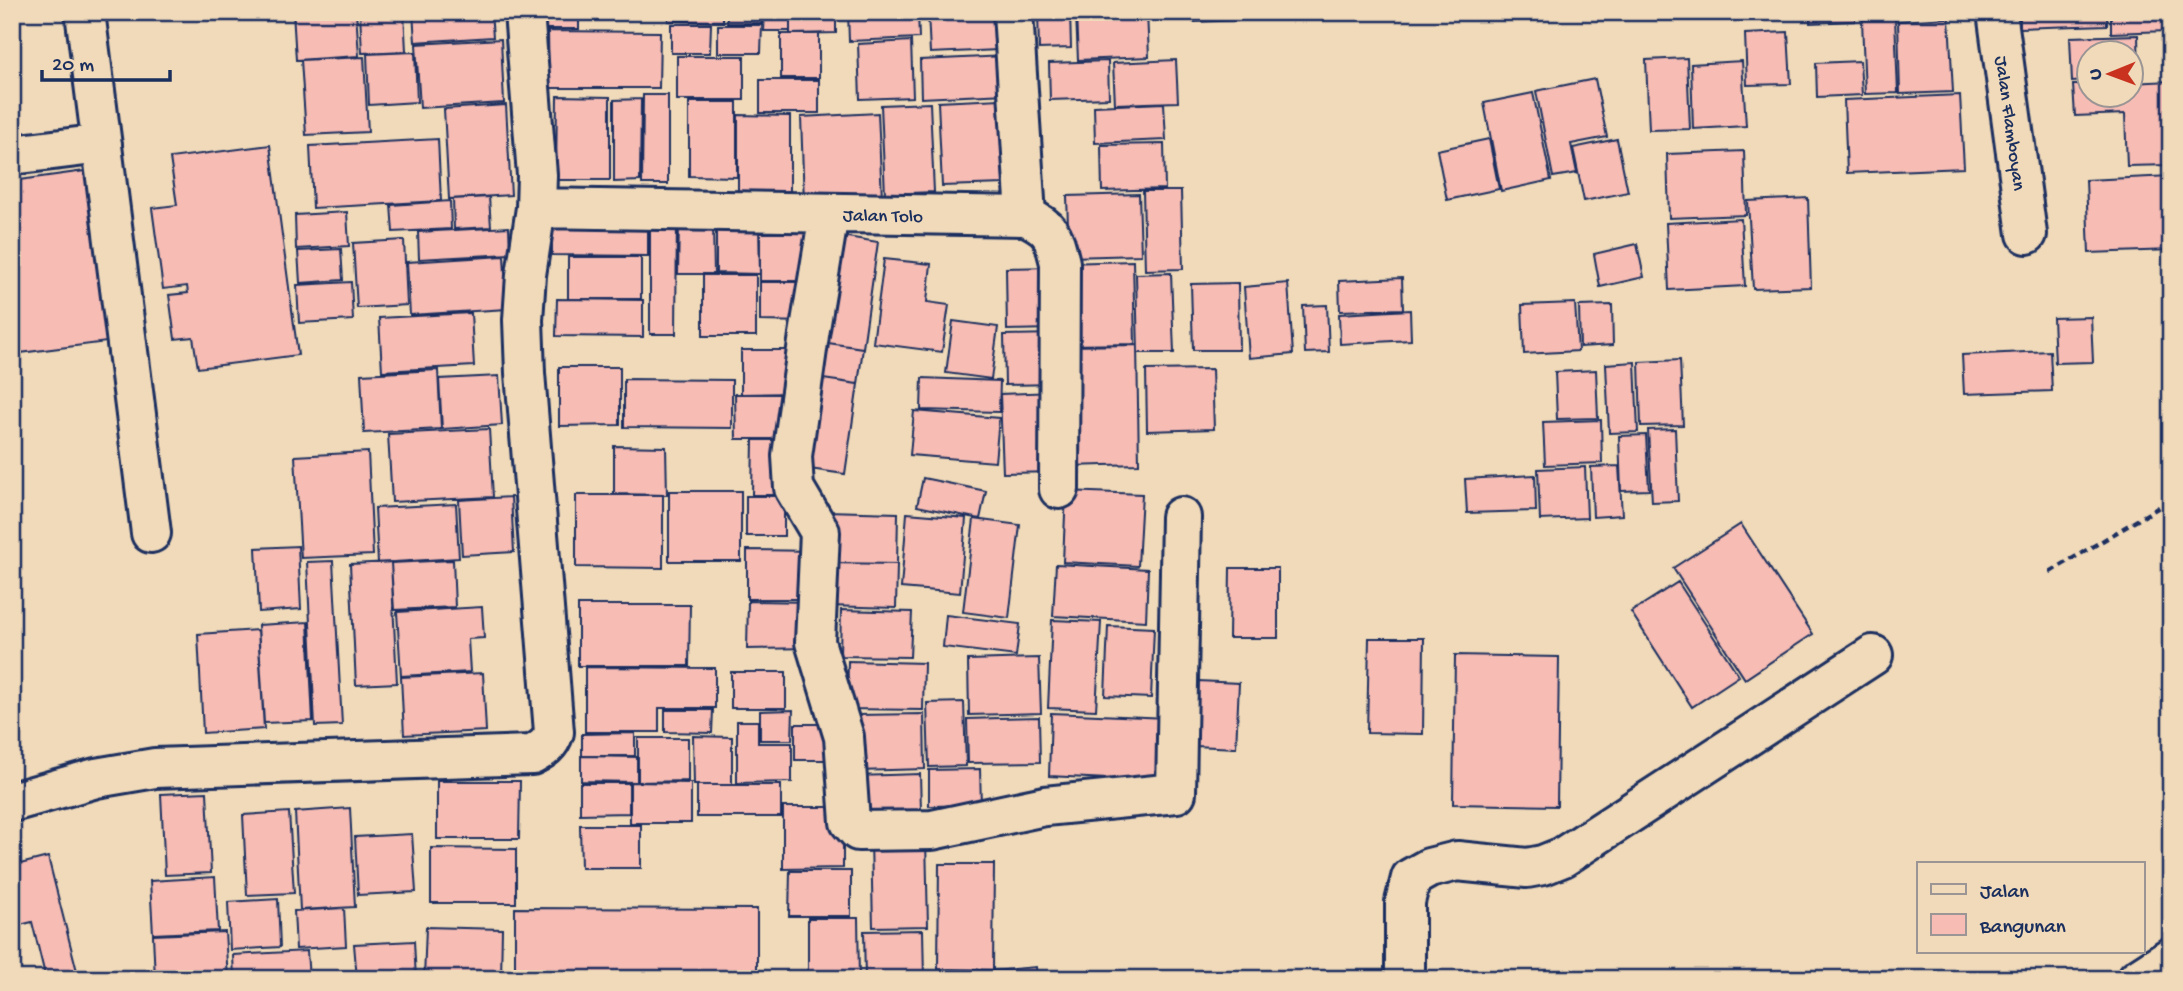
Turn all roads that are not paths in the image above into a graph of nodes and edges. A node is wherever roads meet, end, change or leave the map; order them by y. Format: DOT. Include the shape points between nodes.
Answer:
graph roads {
  1 [pos="85,12"];
  2 [pos="524,12"];
  3 [pos="1013,12"];
  4 [pos="1997,12"];
  5 [pos="102,144"];
  6 [pos="12,155"];
  7 [pos="537,208"];
  8 [pos="829,214"];
  9 [pos="1026,216"];
  10 [pos="2027,234"];
  11 [pos="1059,489"];
  12 [pos="1181,517"];
  13 [pos="151,533"];
  14 [pos="1874,655"];
  15 [pos="12,802"];
  16 [pos="2171,957"];
  17 [pos="1405,979"];
  18 [pos="2137,979"];
  1 -- 5 [label="street"];
  2 -- 7 [label="street"];
  3 -- 9 [label="street"];
  4 -- 10 [label="street, Jalan Flamboyan"];
  5 -- 6 [label="street"];
  5 -- 13 [label="street"];
  7 -- 8 [label="street, Jalan Tolo"];
  7 -- 15 [label="street" via="526,275 524,373 554,732 551,742 532,755 155,768 96,778"];
  8 -- 9 [label="street, Jalan Tolo"];
  8 -- 12 [label="street" via="792,456 794,488 820,532 815,642 844,737 850,822 858,831 932,830 1045,806 1176,793"];
  9 -- 11 [label="street" via="1045,225 1060,263"];
  14 -- 17 [label="street" via="1563,857 1527,868 1457,861 1411,878 1405,902"];
  16 -- 18 [label="street"];
}
